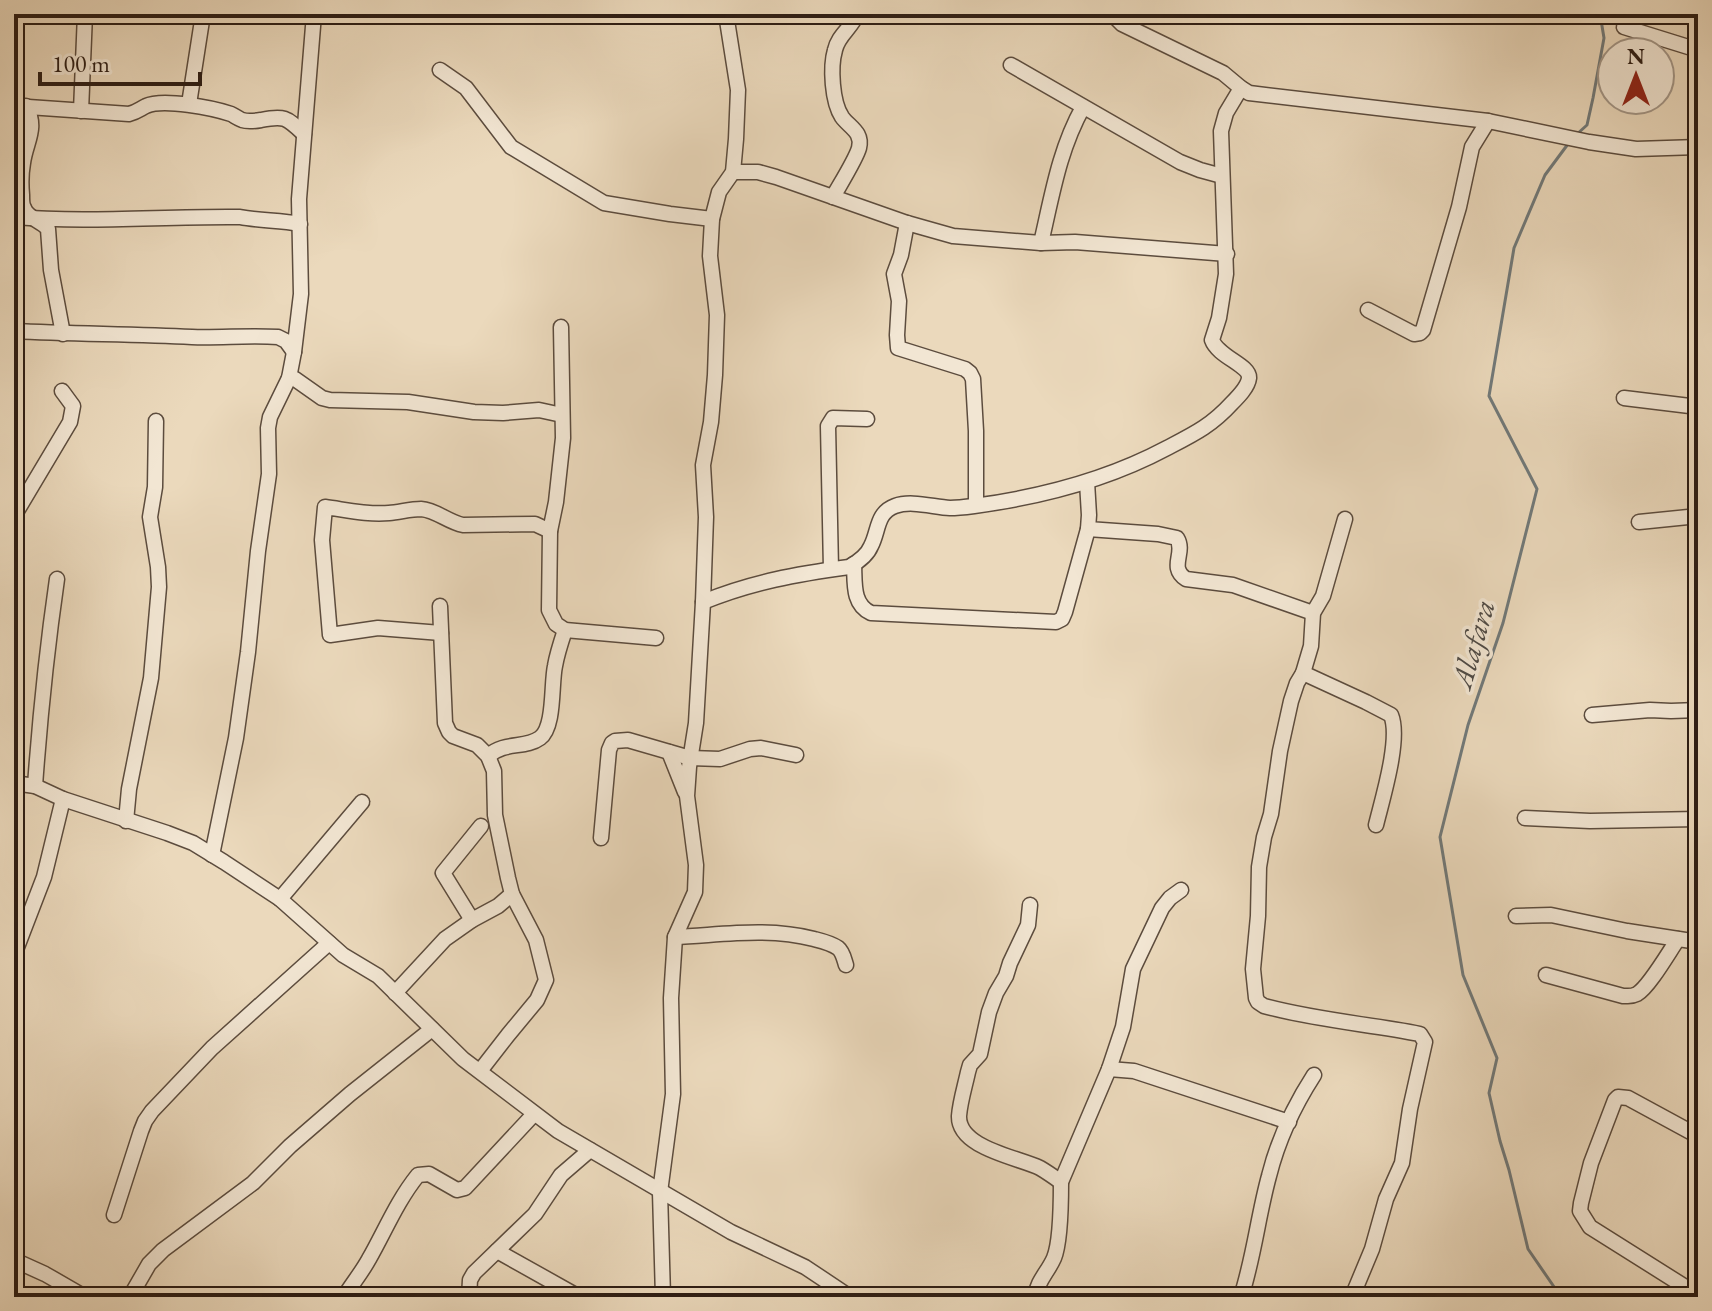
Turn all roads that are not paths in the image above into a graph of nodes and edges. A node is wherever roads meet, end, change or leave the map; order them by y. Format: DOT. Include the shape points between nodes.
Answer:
graph roads {
  1 [pos="85,14"];
  2 [pos="203,14"];
  3 [pos="314,14"];
  4 [pos="726,14"];
  5 [pos="857,14"];
  6 [pos="1112,14"];
  7 [pos="1624,27"];
  8 [pos="1698,50"];
  9 [pos="1011,65"];
  10 [pos="440,70"];
  11 [pos="1241,88"];
  12 [pos="189,104"];
  13 [pos="20,106"];
  14 [pos="1083,107"];
  15 [pos="81,111"];
  16 [pos="1488,121"];
  17 [pos="304,134"];
  18 [pos="1698,147"];
  19 [pos="733,172"];
  20 [pos="1222,176"];
  21 [pos="833,197"];
  22 [pos="14,217"];
  23 [pos="37,219"];
  24 [pos="712,219"];
  25 [pos="907,223"];
  26 [pos="300,224"];
  27 [pos="1041,243"];
  28 [pos="1227,254"];
  29 [pos="1368,310"];
  30 [pos="561,327"];
  31 [pos="14,331"];
  32 [pos="63,334"];
  33 [pos="294,352"];
  34 [pos="289,378"];
  35 [pos="62,391"];
  36 [pos="1624,398"];
  37 [pos="1698,407"];
  38 [pos="562,415"];
  39 [pos="867,419"];
  40 [pos="156,421"];
  41 [pos="1087,482"];
  42 [pos="976,505"];
  43 [pos="14,516"];
  44 [pos="1698,516"];
  45 [pos="1345,519"];
  46 [pos="1639,522"];
  47 [pos="1088,529"];
  48 [pos="550,531"];
  49 [pos="854,564"];
  50 [pos="831,569"];
  51 [pos="57,579"];
  52 [pos="703,602"];
  53 [pos="440,606"];
  54 [pos="1313,613"];
  55 [pos="565,630"];
  56 [pos="441,633"];
  57 [pos="656,638"];
  58 [pos="1303,673"];
  59 [pos="1698,710"];
  60 [pos="1592,715"];
  61 [pos="669,752"];
  62 [pos="796,755"];
  63 [pos="488,756"];
  64 [pos="690,758"];
  65 [pos="14,783"];
  66 [pos="35,786"];
  67 [pos="687,796"];
  68 [pos="63,799"];
  69 [pos="362,802"];
  70 [pos="1525,818"];
  71 [pos="1698,819"];
  72 [pos="126,821"];
  73 [pos="1376,825"];
  74 [pos="481,826"];
  75 [pos="601,838"];
  76 [pos="212,855"];
  77 [pos="1181,890"];
  78 [pos="512,894"];
  79 [pos="280,899"];
  80 [pos="1030,905"];
  81 [pos="1516,916"];
  82 [pos="472,920"];
  83 [pos="675,937"];
  84 [pos="1678,939"];
  85 [pos="1698,942"];
  86 [pos="329,943"];
  87 [pos="14,955"];
  88 [pos="846,965"];
  89 [pos="1546,975"];
  90 [pos="395,993"];
  91 [pos="432,1029"];
  92 [pos="1109,1069"];
  93 [pos="480,1071"];
  94 [pos="1314,1075"];
  95 [pos="534,1114"];
  96 [pos="1289,1122"];
  97 [pos="1698,1136"];
  98 [pos="590,1150"];
  99 [pos="1061,1182"];
  100 [pos="660,1192"];
  101 [pos="114,1215"];
  102 [pos="497,1251"];
  103 [pos="14,1260"];
  104 [pos="1698,1295"];
  105 [pos="85,1297"];
  106 [pos="130,1297"];
  107 [pos="344,1297"];
  108 [pos="469,1297"];
  109 [pos="579,1297"];
  110 [pos="663,1297"];
  111 [pos="850,1297"];
  112 [pos="1035,1297"];
  113 [pos="1241,1297"];
  114 [pos="1352,1297"];
  1 -- 15 [label="street"];
  2 -- 12 [label="street"];
  3 -- 17 [label="street"];
  4 -- 19 [label="street" via="738,90"];
  5 -- 21 [label="street" via="834,51 833,75 842,117 853,126 859,148"];
  6 -- 11 [label="street" via="1122,24 1223,73"];
  7 -- 8 [label="street"];
  9 -- 14 [label="street"];
  10 -- 24 [label="street" via="466,88 511,147 604,203"];
  11 -- 16 [label="street"];
  11 -- 20 [label="street" via="1221,131"];
  12 -- 15 [label="street" via="146,106 129,114"];
  12 -- 17 [label="street" via="242,120 281,117"];
  13 -- 15 [label="street"];
  13 -- 23 [label="street" via="32,122 23,160 23,204"];
  14 -- 20 [label="street" via="1180,162"];
  14 -- 27 [label="street" via="1053,184"];
  16 -- 18 [label="street" via="1636,149"];
  16 -- 29 [label="street" via="1472,147 1423,330 1414,334"];
  17 -- 26 [label="street"];
  19 -- 21 [label="street" via="758,172"];
  19 -- 24 [label="street" via="719,192"];
  20 -- 28 [label="street"];
  21 -- 25 [label="street"];
  22 -- 23 [label="street"];
  23 -- 26 [label="street" via="240,217"];
  23 -- 32 [label="street" via="48,229"];
  24 -- 52 [label="street" via="717,315 703,465"];
  25 -- 27 [label="street" via="953,236"];
  25 -- 42 [label="street" via="894,274 898,348 965,369 973,379"];
  26 -- 33 [label="street" via="301,294"];
  27 -- 28 [label="street"];
  28 -- 41 [label="street" via="1212,340 1219,352 1247,371 1248,383 1201,431"];
  30 -- 38 [label="street"];
  31 -- 32 [label="street"];
  32 -- 33 [label="street" via="278,337"];
  33 -- 34 [label="street"];
  34 -- 38 [label="street" via="330,400"];
  34 -- 76 [label="street" via="268,428 269,474 248,652"];
  35 -- 43 [label="street" via="73,406 70,422"];
  36 -- 37 [label="street"];
  38 -- 48 [label="street"];
  39 -- 50 [label="street" via="833,418 828,426"];
  40 -- 72 [label="street" via="150,517 159,587 151,678"];
  41 -- 42 [label="street"];
  41 -- 47 [label="street"];
  42 -- 49 [label="street" via="897,505 880,518 871,546"];
  44 -- 46 [label="street"];
  45 -- 54 [label="street"];
  47 -- 49 [label="street" via="1065,612 1056,622 871,613 858,604"];
  47 -- 54 [label="street" via="1177,538 1178,570 1186,579 1233,585"];
  48 -- 55 [label="street" via="549,610"];
  48 -- 56 [label="street" via="535,524 463,525 420,509 360,513 325,507 322,540 330,635 378,628"];
  49 -- 50 [label="street"];
  50 -- 52 [label="street" via="766,580"];
  51 -- 66 [label="street"];
  52 -- 64 [label="street"];
  53 -- 56 [label="street"];
  54 -- 58 [label="street"];
  55 -- 57 [label="street"];
  55 -- 63 [label="street" via="555,663 547,731 532,742 506,746"];
  56 -- 63 [label="street" via="445,723 449,732"];
  58 -- 73 [label="street" via="1391,715 1391,760"];
  58 -- 114 [label="street" via="1280,751 1259,867 1256,998 1283,1011 1420,1034 1425,1042 1402,1163"];
  59 -- 60 [label="street"];
  61 -- 64 [label="street"];
  61 -- 67 [label="street"];
  61 -- 75 [label="street" via="628,740 612,743"];
  62 -- 64 [label="street" via="761,748 720,759"];
  63 -- 78 [label="street"];
  64 -- 67 [label="street"];
  65 -- 66 [label="street"];
  66 -- 68 [label="street"];
  67 -- 83 [label="street" via="695,892"];
  68 -- 72 [label="street"];
  68 -- 87 [label="street" via="44,877"];
  69 -- 79 [label="street"];
  70 -- 71 [label="street"];
  72 -- 76 [label="street" via="193,843"];
  74 -- 82 [label="street" via="443,873"];
  76 -- 79 [label="street"];
  77 -- 92 [label="street" via="1162,908 1133,969"];
  78 -- 82 [label="street"];
  78 -- 93 [label="street" via="536,940 546,980 537,1000"];
  79 -- 86 [label="street"];
  80 -- 99 [label="street" via="1028,925 989,1012 980,1054 970,1065 960,1127 974,1142"];
  81 -- 84 [label="street" via="1551,915"];
  82 -- 90 [label="street" via="445,939"];
  83 -- 88 [label="street" via="791,933 838,948"];
  83 -- 100 [label="street" via="673,1094"];
  84 -- 85 [label="street"];
  84 -- 89 [label="street" via="1632,996"];
  86 -- 90 [label="street"];
  86 -- 101 [label="street" via="212,1048 152,1111"];
  90 -- 91 [label="street"];
  91 -- 93 [label="street"];
  91 -- 106 [label="street" via="350,1094 253,1183 163,1250"];
  92 -- 96 [label="street" via="1134,1071"];
  92 -- 99 [label="street"];
  93 -- 95 [label="street"];
  94 -- 96 [label="street"];
  95 -- 98 [label="street"];
  95 -- 107 [label="street" via="465,1188 457,1190 429,1174 418,1175"];
  96 -- 113 [label="street" via="1268,1178"];
  97 -- 104 [label="street" via="1618,1097 1591,1163 1580,1211 1590,1227"];
  98 -- 100 [label="street"];
  98 -- 102 [label="street" via="561,1175 535,1214"];
  99 -- 112 [label="street" via="1057,1248"];
  100 -- 110 [label="street"];
  100 -- 111 [label="street" via="805,1267"];
  102 -- 108 [label="street" via="470,1280"];
  102 -- 109 [label="street"];
  103 -- 105 [label="street"];
}
